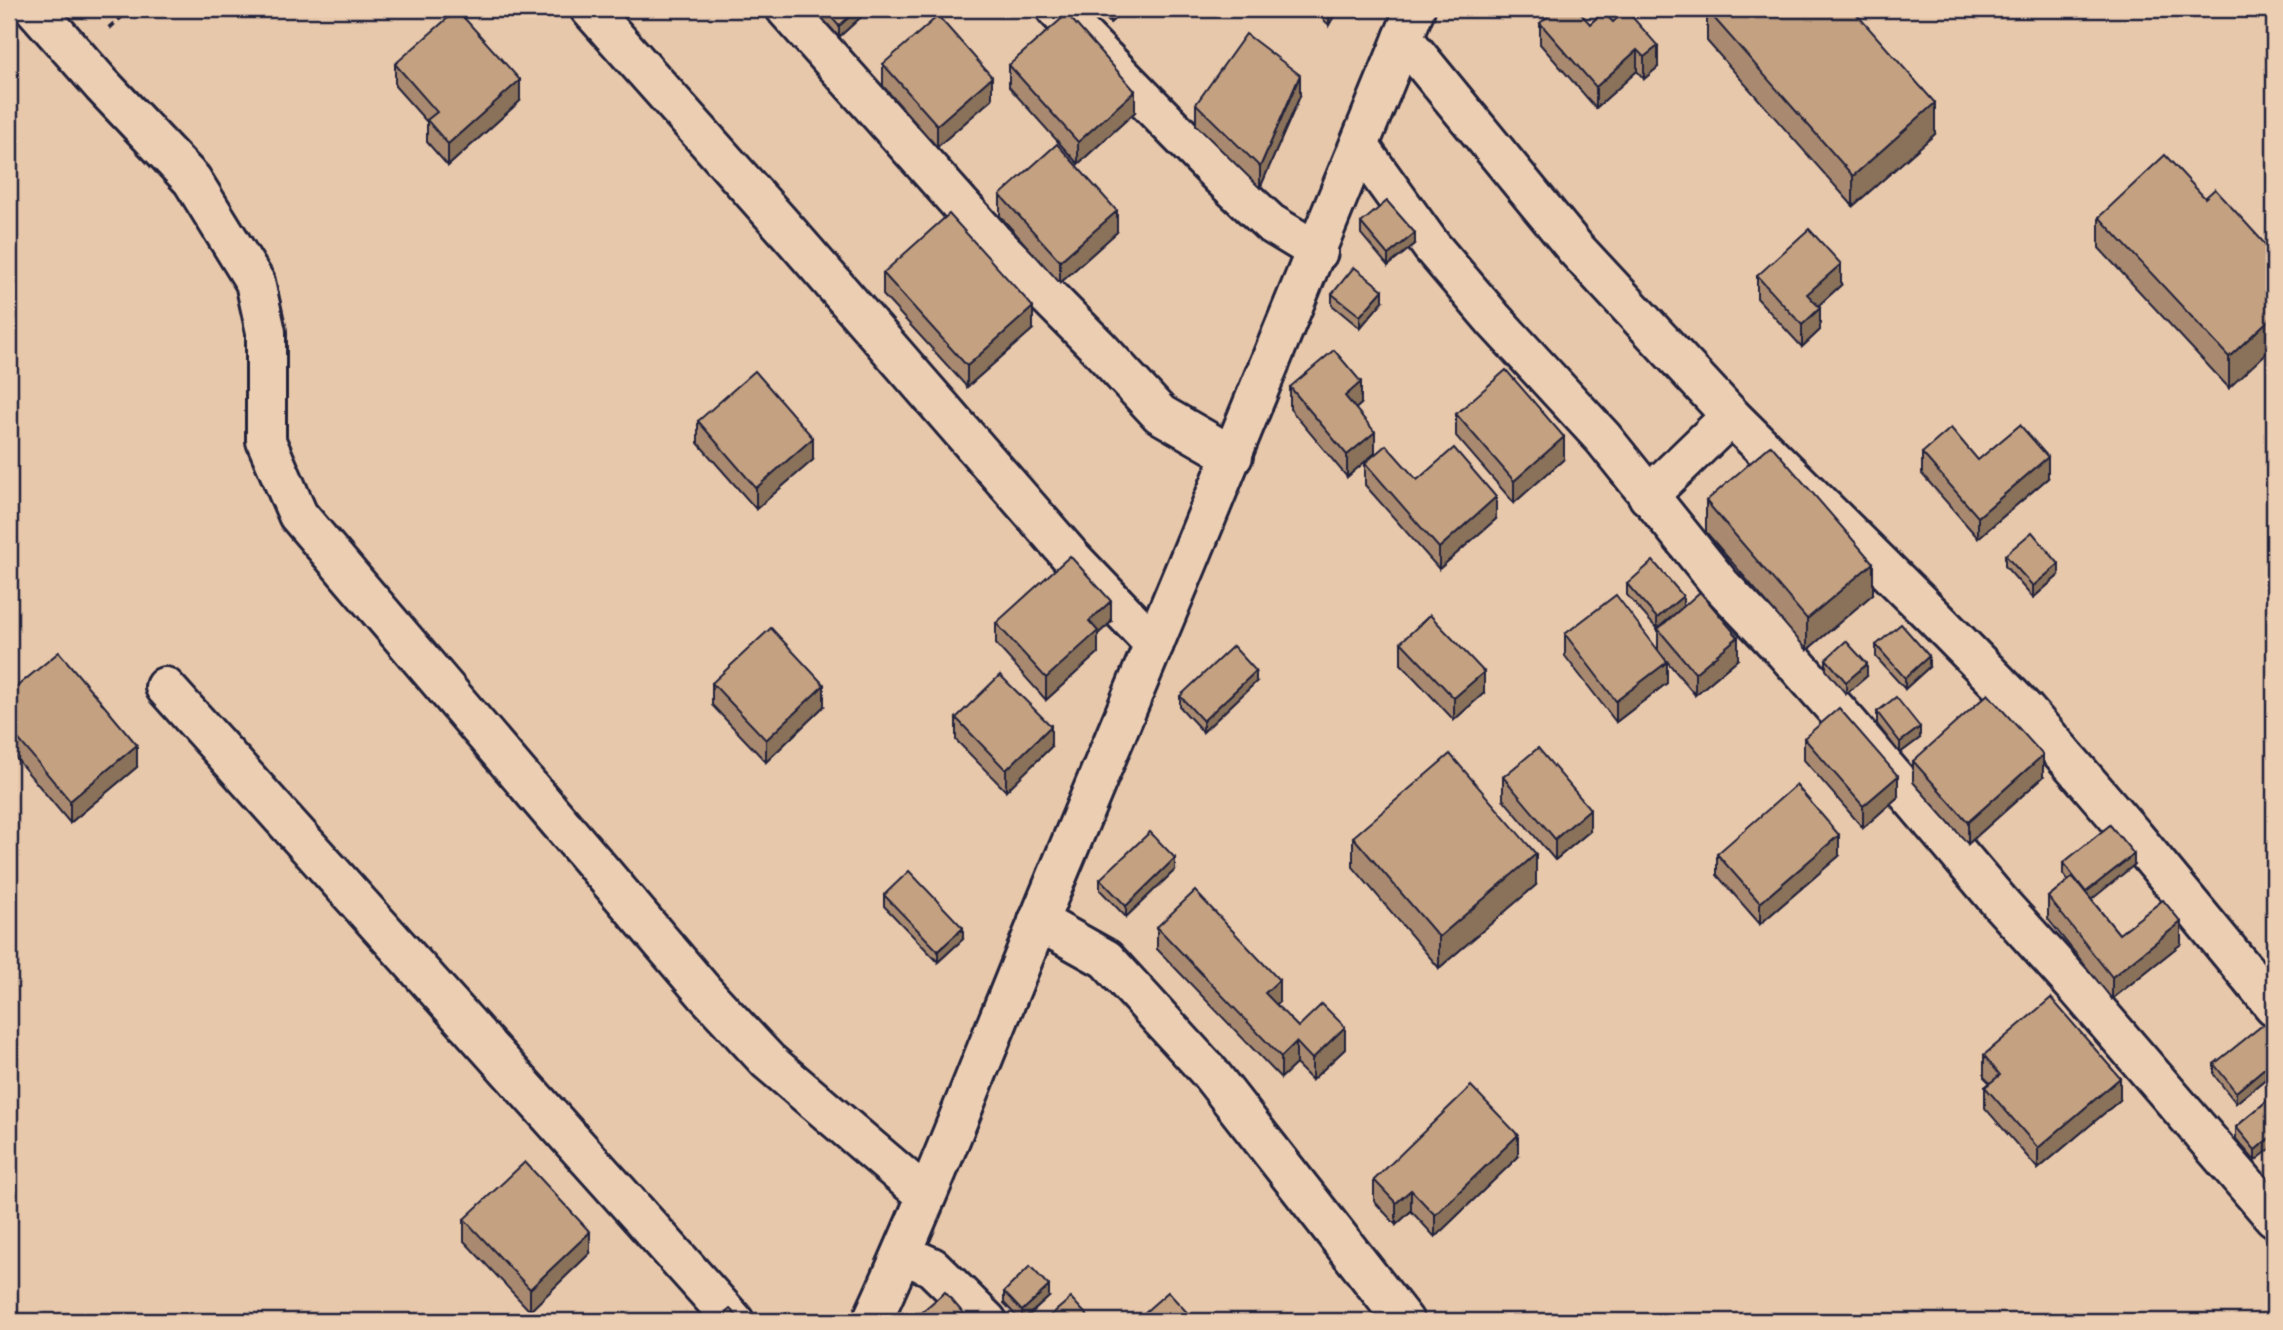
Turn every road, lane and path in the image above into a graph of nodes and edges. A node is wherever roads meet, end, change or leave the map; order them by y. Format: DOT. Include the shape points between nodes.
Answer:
graph roads {
  1 [pos="35,9"];
  2 [pos="590,9"];
  3 [pos="786,9"];
  4 [pos="1056,9"];
  5 [pos="1409,23"];
  6 [pos="1360,147"];
  7 [pos="1318,252"];
  8 [pos="1731,416"];
  9 [pos="1233,456"];
  10 [pos="1648,496"];
  11 [pos="1154,644"];
  12 [pos="165,687"];
  13 [pos="1038,921"];
  14 [pos="2274,1006"];
  15 [pos="926,1196"];
  16 [pos="2274,1217"];
  17 [pos="903,1254"];
  18 [pos="734,1321"];
  19 [pos="872,1321"];
  20 [pos="987,1321"];
  21 [pos="1405,1321"];
  1 -- 15 [label="street" via="192,180 255,282 266,332 266,442 298,515 768,1062"];
  2 -- 11 [label="street" via="1072,558"];
  3 -- 9 [label="street" via="992,240 1160,414"];
  4 -- 7 [label="street" via="1270,223"];
  5 -- 6 [label="street"];
  5 -- 8 [label="street" via="1575,248"];
  6 -- 7 [label="street"];
  6 -- 10 [label="street" via="1432,247 1604,438"];
  7 -- 9 [label="street"];
  8 -- 10 [label="street"];
  8 -- 14 [label="street" via="2026,711"];
  9 -- 11 [label="street"];
  10 -- 16 [label="street"];
  11 -- 13 [label="street"];
  12 -- 18 [label="street"];
  13 -- 15 [label="street"];
  13 -- 21 [label="street" via="1107,959 1210,1073"];
  15 -- 17 [label="street"];
  17 -- 19 [label="street"];
  17 -- 20 [label="street" via="932,1268"];
}
